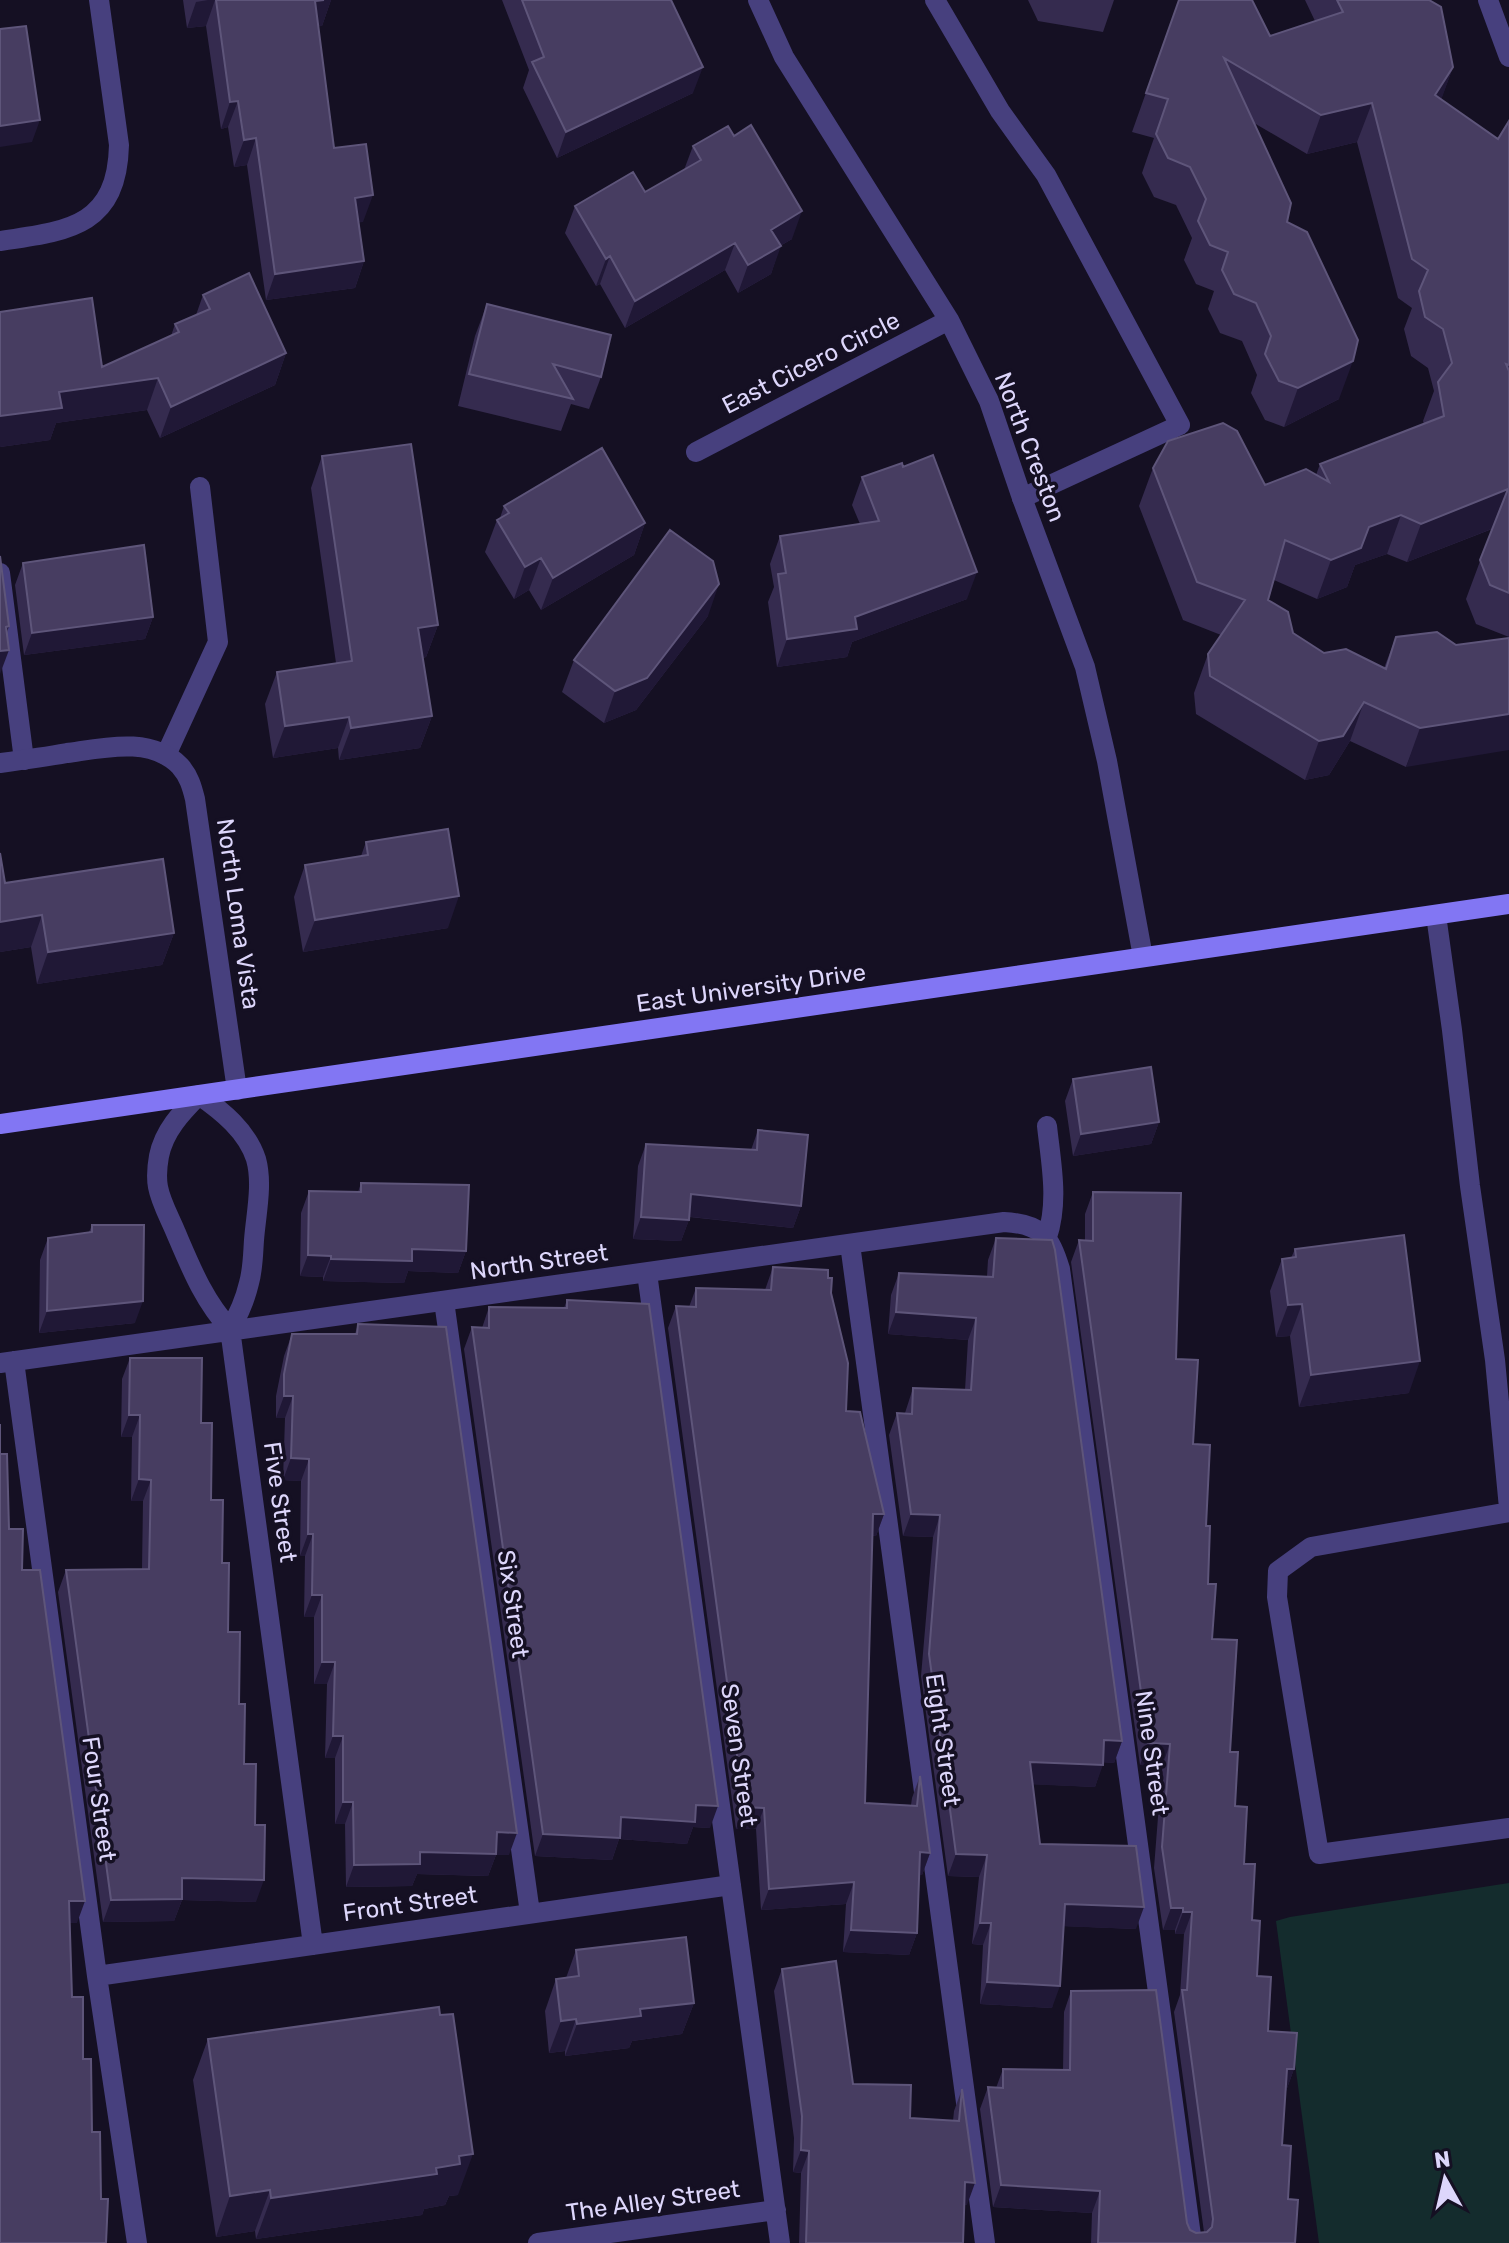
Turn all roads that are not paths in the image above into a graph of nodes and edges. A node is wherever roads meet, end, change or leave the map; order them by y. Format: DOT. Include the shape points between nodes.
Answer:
graph roads {
  1 [pos="99,0"];
  2 [pos="758,0"];
  3 [pos="935,0"];
  4 [pos="1488,0"];
  5 [pos="1509,57"];
  6 [pos="0,241"];
  7 [pos="949,320"];
  8 [pos="696,452"];
  9 [pos="200,487"];
  10 [pos="1022,498"];
  11 [pos="0,573"];
  12 [pos="166,755"];
  13 [pos="24,760"];
  14 [pos="0,763"];
  15 [pos="1509,904"];
  16 [pos="1436,915"];
  17 [pos="1143,957"];
  18 [pos="237,1090"];
  19 [pos="199,1095"];
  20 [pos="0,1124"];
  21 [pos="1047,1126"];
  22 [pos="1047,1237"];
  23 [pos="850,1244"];
  24 [pos="647,1273"];
  25 [pos="444,1301"];
  26 [pos="230,1329"];
  27 [pos="1502,1361"];
  28 [pos="7,1362"];
  29 [pos="1509,1510"];
  30 [pos="1509,1828"];
  31 [pos="731,1885"];
  32 [pos="530,1913"];
  33 [pos="313,1945"];
  34 [pos="97,1976"];
  35 [pos="776,2210"];
  36 [pos="572,2241"];
  37 [pos="137,2243"];
  38 [pos="538,2243"];
  39 [pos="780,2243"];
  40 [pos="985,2243"];
  41 [pos="1192,2243"];
  1 -- 6 [label="street" via="119,145 113,186 87,219 45,234"];
  2 -- 7 [label="street, North Creston" via="784,57"];
  3 -- 10 [label="street" via="1000,111 1046,175 1180,425"];
  4 -- 5 [label="street"];
  7 -- 8 [label="street, East Cicero Circle"];
  7 -- 10 [label="street, North Creston" via="989,401"];
  9 -- 12 [label="street" via="218,642"];
  10 -- 17 [label="street, North Creston" via="1085,667"];
  11 -- 13 [label="street"];
  12 -- 13 [label="street" via="114,746"];
  12 -- 18 [label="street, North Loma Vista" via="190,781 195,799"];
  13 -- 14 [label="street"];
  15 -- 16 [label="main road, East University Drive"];
  16 -- 17 [label="main road, East University Drive"];
  16 -- 27 [label="street" via="1470,1186"];
  17 -- 18 [label="main road, East University Drive"];
  18 -- 19 [label="main road, East University Drive"];
  19 -- 20 [label="main road, East University Drive"];
  19 -- 26 [label="street" via="246,1139 259,1178 250,1280"];
  19 -- 26 [label="street, Five Street" via="167,1133 156,1174 200,1288"];
  21 -- 22 [label="street" via="1054,1210"];
  22 -- 23 [label="street, North Street" via="1034,1228 1004,1222"];
  22 -- 41 [label="street, Nine Street" via="1060,1269"];
  23 -- 24 [label="street, North Street"];
  23 -- 40 [label="street, Eight Street"];
  24 -- 25 [label="street, North Street"];
  24 -- 31 [label="street, Seven Street"];
  25 -- 26 [label="street, North Street"];
  25 -- 32 [label="street, Six Street"];
  26 -- 28 [label="street, North Street"];
  26 -- 33 [label="street, Five Street"];
  27 -- 29 [label="street"];
  28 -- 34 [label="street, Four Street"];
  29 -- 30 [label="street" via="1311,1547 1278,1571 1277,1597 1319,1854"];
  31 -- 32 [label="street, Front Street"];
  31 -- 35 [label="street, Seven Street"];
  32 -- 33 [label="street, Front Street"];
  33 -- 34 [label="street, Front Street"];
  34 -- 37 [label="street, Four Street"];
  35 -- 36 [label="street, The Alley Street"];
  35 -- 39 [label="street, Seven Street"];
  36 -- 38 [label="street, The Alley Street"];
}
